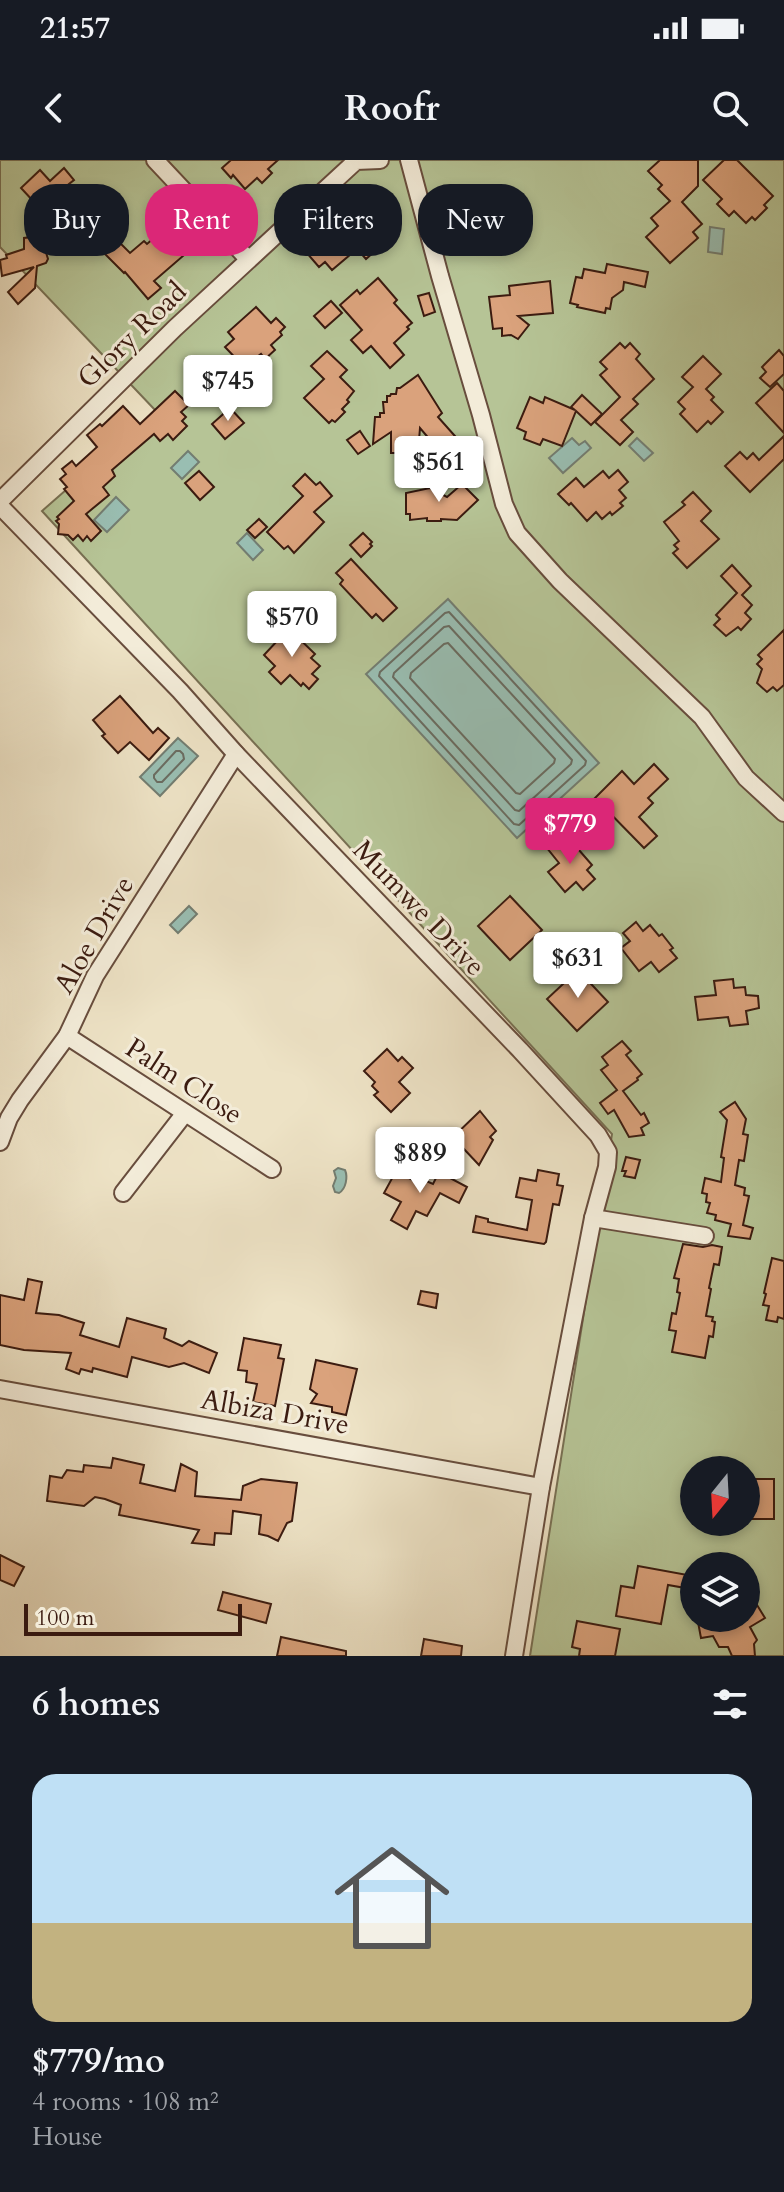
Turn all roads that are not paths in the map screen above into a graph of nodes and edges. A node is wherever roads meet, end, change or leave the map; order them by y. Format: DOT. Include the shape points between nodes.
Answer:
graph roads {
  1 [pos="155,160"];
  2 [pos="356,160"];
  3 [pos="380,160"];
  4 [pos="409,160"];
  5 [pos="248,259"];
  6 [pos="0,504"];
  7 [pos="236,754"];
  8 [pos="784,813"];
  9 [pos="67,1036"];
  10 [pos="185,1113"];
  11 [pos="0,1142"];
  12 [pos="272,1169"];
  13 [pos="123,1193"];
  14 [pos="593,1218"];
  15 [pos="705,1236"];
  16 [pos="0,1389"];
  17 [pos="541,1487"];
  18 [pos="514,1656"];
  1 -- 5 [label="street"];
  2 -- 3 [label="street, Glory Road"];
  2 -- 5 [label="street, Glory Road"];
  4 -- 8 [label="street" via="504,504 517,533 702,717 746,778"];
  5 -- 6 [label="street, Glory Road"];
  6 -- 7 [label="street, Mumwe Drive"];
  7 -- 9 [label="street, Aloe Drive" via="95,976"];
  7 -- 14 [label="street, Mumwe Drive" via="598,1135 608,1152"];
  9 -- 10 [label="street, Palm Close"];
  9 -- 11 [label="street, Aloe Drive" via="20,1100"];
  10 -- 12 [label="street, Palm Close"];
  10 -- 13 [label="street"];
  14 -- 15 [label="street"];
  14 -- 17 [label="street, Mumwe Drive"];
  16 -- 17 [label="street, Albiza Drive"];
  17 -- 18 [label="street, Mumwe Drive"];
}
